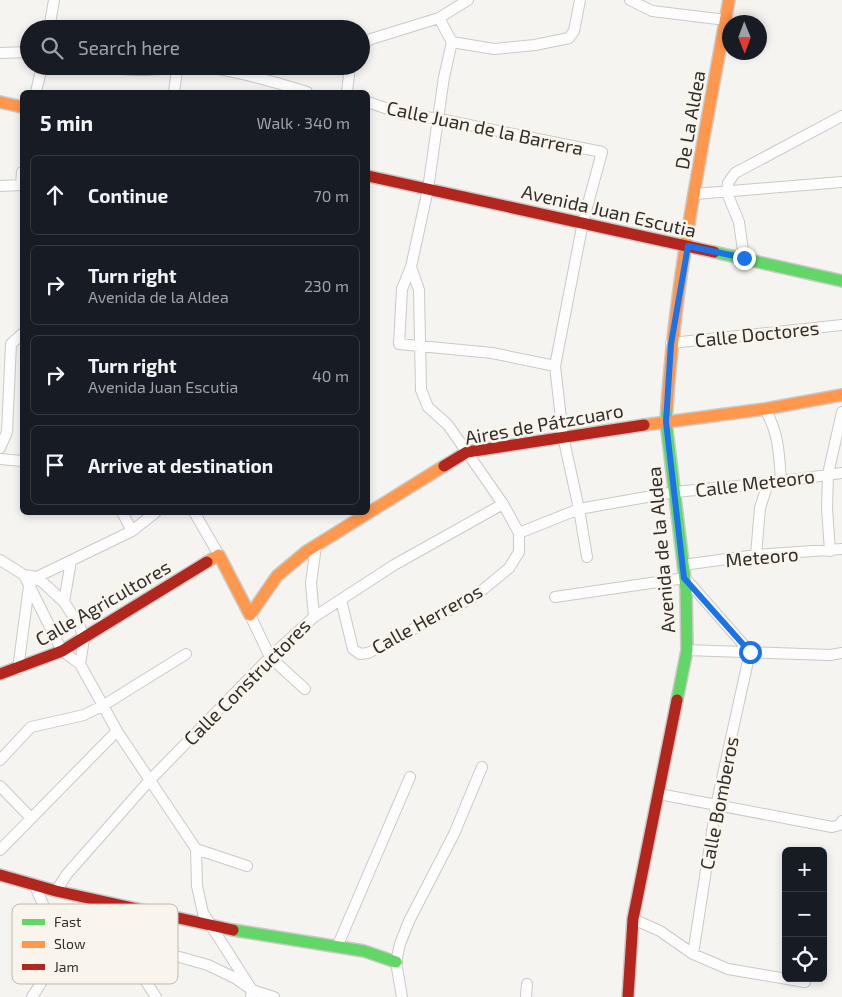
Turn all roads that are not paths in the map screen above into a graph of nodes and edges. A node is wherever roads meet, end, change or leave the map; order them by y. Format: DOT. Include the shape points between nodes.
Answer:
graph roads {
  1 [pos="54,0"];
  2 [pos="468,0"];
  3 [pos="580,0"];
  4 [pos="630,0"];
  5 [pos="729,0"];
  6 [pos="727,15"];
  7 [pos="439,18"];
  8 [pos="51,20"];
  9 [pos="722,20"];
  10 [pos="370,40"];
  11 [pos="452,42"];
  12 [pos="722,42"];
  13 [pos="20,52"];
  14 [pos="0,53"];
  15 [pos="40,75"];
  16 [pos="176,75"];
  17 [pos="238,75"];
  18 [pos="349,75"];
  19 [pos="36,90"];
  20 [pos="174,90"];
  21 [pos="299,90"];
  22 [pos="347,90"];
  23 [pos="0,102"];
  24 [pos="370,103"];
  25 [pos="20,107"];
  26 [pos="842,116"];
  27 [pos="440,119"];
  28 [pos="370,176"];
  29 [pos="842,182"];
  30 [pos="20,185"];
  31 [pos="0,186"];
  32 [pos="428,189"];
  33 [pos="727,193"];
  34 [pos="695,194"];
  35 [pos="583,222"];
  36 [pos="688,246"];
  37 [pos="744,258"];
  38 [pos="410,267"];
  39 [pos="842,281"];
  40 [pos="842,326"];
  41 [pos="20,336"];
  42 [pos="671,344"];
  43 [pos="422,345"];
  44 [pos="555,366"];
  45 [pos="842,395"];
  46 [pos="765,410"];
  47 [pos="842,412"];
  48 [pos="666,422"];
  49 [pos="563,436"];
  50 [pos="0,448"];
  51 [pos="467,452"];
  52 [pos="0,459"];
  53 [pos="20,461"];
  54 [pos="842,473"];
  55 [pos="828,474"];
  56 [pos="781,481"];
  57 [pos="768,483"];
  58 [pos="674,492"];
  59 [pos="503,504"];
  60 [pos="579,509"];
  61 [pos="370,512"];
  62 [pos="124,515"];
  63 [pos="152,515"];
  64 [pos="196,515"];
  65 [pos="366,515"];
  66 [pos="132,531"];
  67 [pos="519,533"];
  68 [pos="316,546"];
  69 [pos="842,550"];
  70 [pos="830,551"];
  71 [pos="219,555"];
  72 [pos="756,555"];
  73 [pos="587,557"];
  74 [pos="71,561"];
  75 [pos="1,563"];
  76 [pos="683,565"];
  77 [pos="24,575"];
  78 [pos="37,577"];
  79 [pos="684,578"];
  80 [pos="29,586"];
  81 [pos="555,597"];
  82 [pos="341,600"];
  83 [pos="64,602"];
  84 [pos="250,615"];
  85 [pos="314,617"];
  86 [pos="84,639"];
  87 [pos="687,650"];
  88 [pos="62,652"];
  89 [pos="750,652"];
  90 [pos="842,653"];
  91 [pos="186,654"];
  92 [pos="270,657"];
  93 [pos="80,664"];
  94 [pos="18,669"];
  95 [pos="0,674"];
  96 [pos="305,689"];
  97 [pos="104,705"];
  98 [pos="117,732"];
  99 [pos="0,760"];
  100 [pos="482,767"];
  101 [pos="410,777"];
  102 [pos="149,781"];
  103 [pos="0,786"];
  104 [pos="659,794"];
  105 [pos="716,806"];
  106 [pos="30,817"];
  107 [pos="841,823"];
  108 [pos="0,850"];
  109 [pos="196,850"];
  110 [pos="247,866"];
  111 [pos="0,875"];
  112 [pos="35,886"];
  113 [pos="56,891"];
  114 [pos="42,904"];
  115 [pos="118,904"];
  116 [pos="178,918"];
  117 [pos="634,919"];
  118 [pos="209,926"];
  119 [pos="338,948"];
  120 [pos="693,954"];
  121 [pos="178,957"];
  122 [pos="396,962"];
  123 [pos="782,978"];
  124 [pos="40,984"];
  125 [pos="147,984"];
  126 [pos="527,984"];
  127 [pos="252,993"];
  128 [pos="32,997"];
  129 [pos="156,997"];
  130 [pos="274,997"];
  131 [pos="402,997"];
  132 [pos="526,997"];
  133 [pos="628,997"];
  1 -- 8 [label="street"];
  2 -- 7 [label="street"];
  3 -- 11 [label="street" via="574,31 569,38 494,49"];
  4 -- 9 [label="street" via="652,12"];
  5 -- 6 [label="street, De La Aldea"];
  7 -- 10 [label="street"];
  7 -- 11 [label="street"];
  11 -- 27 [label="street" via="444,77"];
  12 -- 34 [label="street, De La Aldea"];
  13 -- 14 [label="street"];
  15 -- 19 [label="street"];
  16 -- 20 [label="street"];
  17 -- 21 [label="street"];
  18 -- 22 [label="street"];
  23 -- 25 [label="street"];
  24 -- 27 [label="street, Calle Juan de la Barrera" via="402,114"];
  26 -- 33 [label="street" via="735,173 728,183"];
  27 -- 32 [label="street"];
  27 -- 35 [label="street, Calle Juan de la Barrera" via="602,152"];
  28 -- 32 [label="street, Avenida Juan Escutia"];
  29 -- 33 [label="street"];
  30 -- 31 [label="street"];
  32 -- 35 [label="street, Avenida Juan Escutia"];
  32 -- 38 [label="street"];
  33 -- 34 [label="street"];
  33 -- 37 [label="street" via="739,222"];
  34 -- 36 [label="street, De La Aldea"];
  35 -- 36 [label="street, Avenida Juan Escutia"];
  35 -- 44 [label="street"];
  36 -- 37 [label="street, Avenida Juan Escutia"];
  36 -- 42 [label="street, Avenida de la Aldea"];
  37 -- 39 [label="street, Avenida Juan Escutia"];
  38 -- 43 [label="street" via="419,290"];
  38 -- 43 [label="street" via="402,289 399,344"];
  40 -- 42 [label="street, Calle Doctores"];
  41 -- 50 [label="street" via="11,344 7,432"];
  42 -- 48 [label="street, Avenida de la Aldea"];
  43 -- 44 [label="street" via="492,353"];
  43 -- 51 [label="street" via="420,390 428,407 448,425"];
  44 -- 49 [label="street"];
  45 -- 46 [label="street, Aires de Pátzcuaro"];
  46 -- 48 [label="street, Aires de Pátzcuaro"];
  46 -- 56 [label="street" via="778,438"];
  47 -- 55 [label="street"];
  48 -- 49 [label="street, Aires de Pátzcuaro"];
  48 -- 58 [label="street, Avenida de la Aldea"];
  49 -- 51 [label="street, Aires de Pátzcuaro"];
  49 -- 60 [label="street"];
  51 -- 59 [label="street"];
  51 -- 61 [label="street, Aires de Pátzcuaro"];
  52 -- 53 [label="street"];
  54 -- 55 [label="street, Calle Meteoro"];
  55 -- 56 [label="street, Calle Meteoro"];
  55 -- 70 [label="street"];
  56 -- 57 [label="street, Calle Meteoro"];
  57 -- 58 [label="street, Calle Meteoro"];
  57 -- 72 [label="street" via="760,508"];
  58 -- 60 [label="street, Calle Meteoro"];
  58 -- 76 [label="street, Avenida de la Aldea"];
  59 -- 67 [label="street"];
  59 -- 82 [label="street, Calle Constructores" via="394,565"];
  60 -- 67 [label="street, Calle Meteoro"];
  60 -- 73 [label="street"];
  62 -- 66 [label="street"];
  63 -- 66 [label="street"];
  64 -- 71 [label="street"];
  65 -- 68 [label="street, Aires de Pátzcuaro"];
  66 -- 74 [label="street"];
  67 -- 82 [label="street, Calle Herreros" via="519,552 509,568 474,597 368,653 360,654 353,649"];
  68 -- 84 [label="street, Aires de Pátzcuaro" via="278,576"];
  68 -- 85 [label="street" via="311,583"];
  69 -- 70 [label="street, Meteoro"];
  70 -- 72 [label="street, Meteoro"];
  71 -- 84 [label="street"];
  71 -- 86 [label="street, Calle Agricultores"];
  72 -- 76 [label="street, Meteoro"];
  74 -- 78 [label="street"];
  74 -- 83 [label="street"];
  75 -- 77 [label="street"];
  76 -- 79 [label="street, Avenida de la Aldea"];
  77 -- 78 [label="street"];
  77 -- 80 [label="street"];
  78 -- 80 [label="street"];
  78 -- 83 [label="street"];
  79 -- 81 [label="street"];
  79 -- 87 [label="street, Avenida de la Aldea"];
  79 -- 89 [label="street"];
  80 -- 88 [label="street"];
  80 -- 94 [label="street"];
  82 -- 85 [label="street, Calle Constructores"];
  83 -- 86 [label="street"];
  84 -- 92 [label="street"];
  85 -- 92 [label="street, Calle Constructores"];
  86 -- 88 [label="street, Calle Agricultores"];
  86 -- 93 [label="street"];
  87 -- 89 [label="street"];
  87 -- 104 [label="street, Avenida de la Aldea"];
  88 -- 93 [label="street"];
  88 -- 94 [label="street, Calle Agricultores"];
  89 -- 90 [label="street"];
  89 -- 105 [label="street, Calle Bomberos"];
  91 -- 97 [label="street"];
  92 -- 96 [label="street"];
  92 -- 102 [label="street, Calle Constructores"];
  93 -- 97 [label="street"];
  94 -- 95 [label="street, Calle Agricultores"];
  97 -- 98 [label="street"];
  97 -- 99 [label="street" via="84,715 31,727"];
  98 -- 102 [label="street"];
  98 -- 106 [label="street"];
  100 -- 122 [label="street" via="454,834 409,921"];
  101 -- 119 [label="street"];
  102 -- 109 [label="street"];
  102 -- 113 [label="street, Calle Constructores" via="67,874"];
  103 -- 106 [label="street"];
  104 -- 105 [label="street"];
  104 -- 117 [label="street, Avenida de la Aldea"];
  105 -- 107 [label="street" via="832,827"];
  105 -- 120 [label="street, Calle Bomberos"];
  106 -- 108 [label="street"];
  109 -- 110 [label="street"];
  109 -- 118 [label="street" via="196,886"];
  111 -- 112 [label="street"];
  112 -- 113 [label="street"];
  112 -- 114 [label="street"];
  113 -- 115 [label="street"];
  116 -- 118 [label="street"];
  117 -- 120 [label="street" via="660,931"];
  117 -- 133 [label="street, Avenida de la Aldea"];
  118 -- 119 [label="street"];
  118 -- 127 [label="street"];
  119 -- 122 [label="street" via="379,954"];
  120 -- 123 [label="street" via="728,969"];
  121 -- 127 [label="street" via="208,965 235,978"];
  122 -- 131 [label="street"];
  124 -- 128 [label="street"];
  125 -- 129 [label="street"];
  126 -- 132 [label="street"];
  127 -- 130 [label="street"];
}
